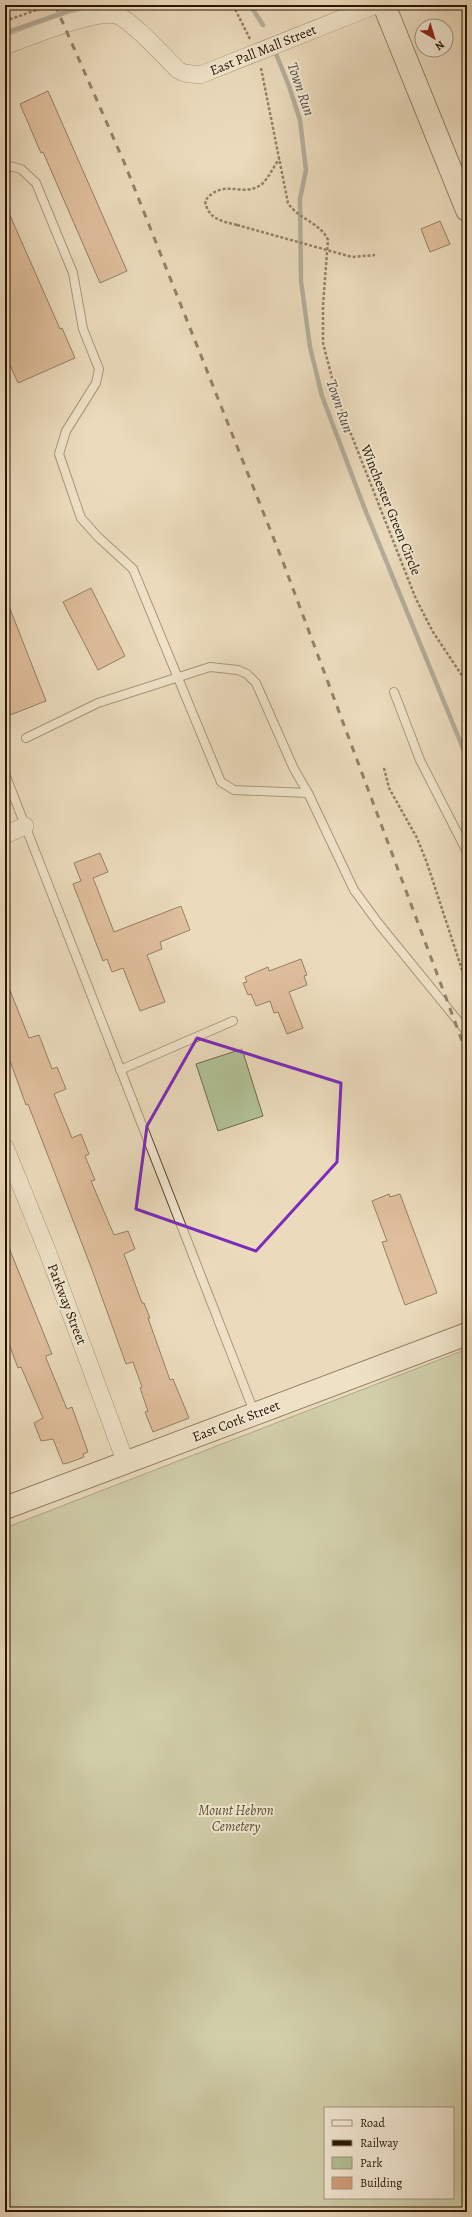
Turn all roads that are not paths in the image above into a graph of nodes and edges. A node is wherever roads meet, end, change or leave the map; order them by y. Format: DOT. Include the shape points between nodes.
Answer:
graph roads {
  1 [pos="376,5"];
  2 [pos="384,5"];
  3 [pos="5,46"];
  4 [pos="5,165"];
  5 [pos="465,198"];
  6 [pos="178,676"];
  7 [pos="394,692"];
  8 [pos="26,738"];
  9 [pos="5,774"];
  10 [pos="308,793"];
  11 [pos="25,826"];
  12 [pos="5,835"];
  13 [pos="467,852"];
  14 [pos="232,1021"];
  15 [pos="467,1032"];
  16 [pos="120,1070"];
  17 [pos="5,1146"];
  18 [pos="467,1334"];
  19 [pos="251,1415"];
  20 [pos="126,1463"];
  21 [pos="5,1508"];
  1 -- 3 [label="street, East Pall Mall Street" via="200,75 184,73 126,20 112,14 64,24"];
  2 -- 5 [label="main road"];
  4 -- 6 [label="lane" via="20,169 36,183 73,273 84,329 99,369 96,383 66,431 59,454 81,518 133,569"];
  6 -- 8 [label="lane" via="98,703"];
  6 -- 10 [label="lane" via="221,782 234,790"];
  6 -- 10 [label="lane" via="210,667 238,670 247,674 256,683 279,737"];
  7 -- 13 [label="lane" via="420,760"];
  9 -- 11 [label="lane"];
  10 -- 15 [label="lane" via="354,890 378,924"];
  11 -- 12 [label="street"];
  11 -- 16 [label="lane"];
  14 -- 16 [label="lane"];
  16 -- 19 [label="lane" via="251,1404"];
  17 -- 20 [label="street, Parkway Street" via="48,1253"];
  18 -- 19 [label="main road, East Cork Street"];
  19 -- 20 [label="main road, East Cork Street"];
  20 -- 21 [label="main road, East Cork Street"];
}
